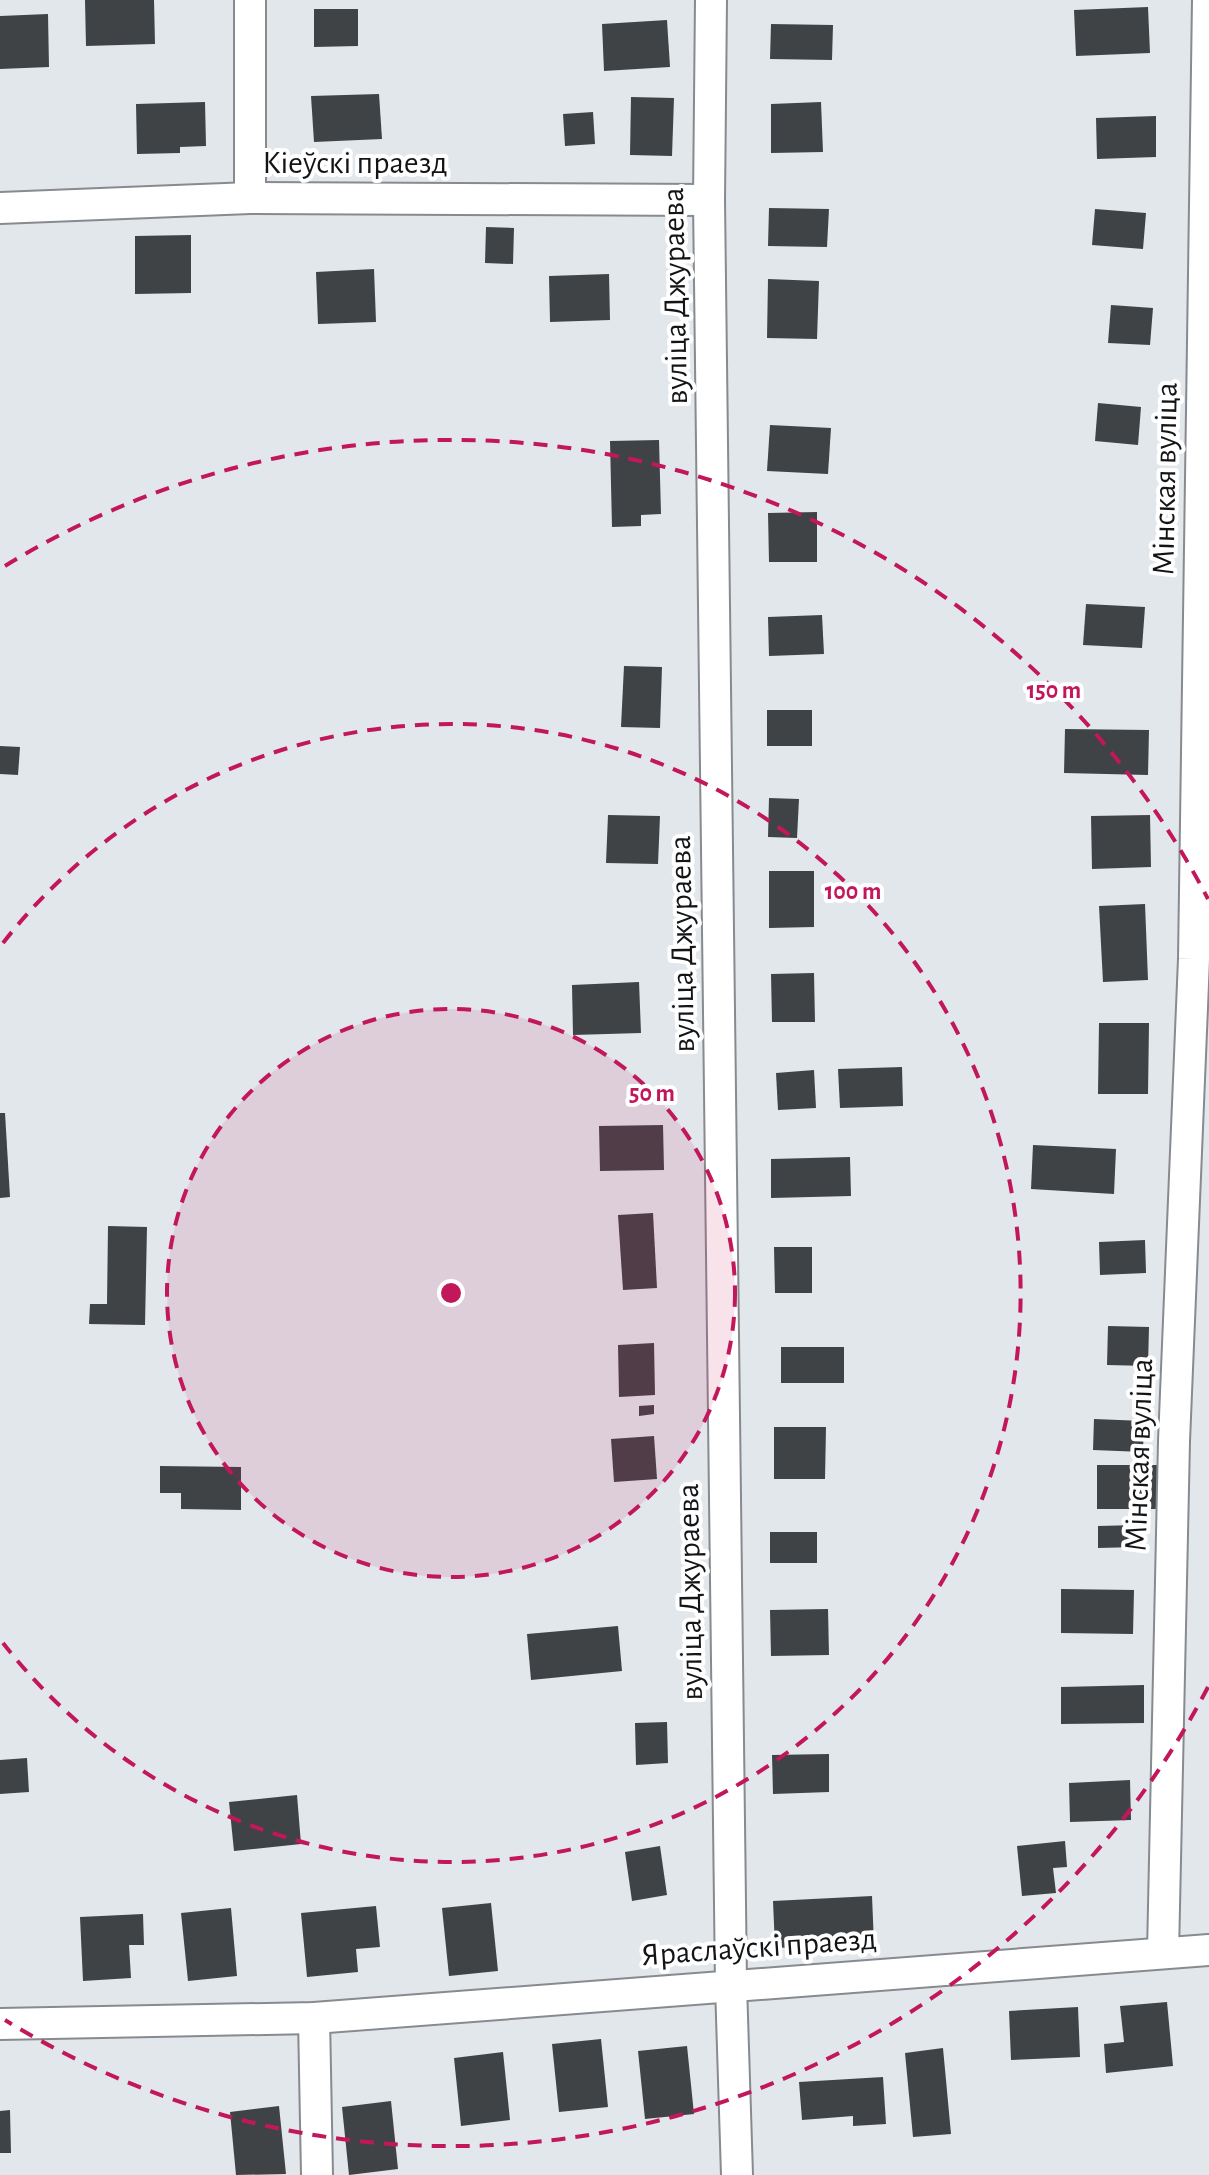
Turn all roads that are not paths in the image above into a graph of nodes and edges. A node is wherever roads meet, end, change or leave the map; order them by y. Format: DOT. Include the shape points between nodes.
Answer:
graph roads {
  1 [pos="250,0"];
  2 [pos="711,0"];
  3 [pos="1208,0"];
  4 [pos="250,198"];
  5 [pos="709,200"];
  6 [pos="0,208"];
  7 [pos="1201,959"];
  8 [pos="1209,1950"];
  9 [pos="1163,1953"];
  10 [pos="731,1985"];
  11 [pos="314,2018"];
  12 [pos="0,2024"];
  13 [pos="317,2175"];
  14 [pos="737,2175"];
  1 -- 4 [label="street"];
  2 -- 5 [label="street, вуліца Джураева"];
  3 -- 7 [label="street, Мінская вуліца"];
  4 -- 5 [label="street, Кіеўскі праезд"];
  4 -- 6 [label="street, Кіеўскі праезд"];
  5 -- 10 [label="street, вуліца Джураева"];
  7 -- 9 [label="street, Мінская вуліца" via="1174,1441"];
  8 -- 9 [label="street, Яраслаўскі праезд"];
  9 -- 10 [label="street, Яраслаўскі праезд"];
  10 -- 11 [label="street, Яраслаўскі праезд"];
  10 -- 14 [label="street, вуліца Джураева"];
  11 -- 12 [label="street, Яраслаўскі праезд"];
  11 -- 13 [label="street"];
}
